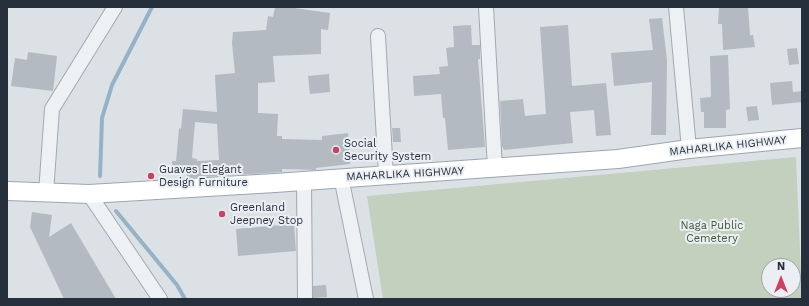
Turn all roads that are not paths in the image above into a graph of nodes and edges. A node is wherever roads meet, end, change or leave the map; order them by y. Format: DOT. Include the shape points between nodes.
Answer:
graph roads {
  1 [pos="115,7"];
  2 [pos="486,7"];
  3 [pos="676,7"];
  4 [pos="378,36"];
  5 [pos="802,138"];
  6 [pos="689,149"];
  7 [pos="495,168"];
  8 [pos="386,175"];
  9 [pos="341,178"];
  10 [pos="304,181"];
  11 [pos="7,190"];
  12 [pos="46,193"];
  13 [pos="89,194"];
  14 [pos="160,299"];
  15 [pos="304,299"];
  16 [pos="366,299"];
  1 -- 12 [label="street" via="52,109"];
  2 -- 7 [label="street"];
  3 -- 6 [label="street"];
  4 -- 8 [label="street"];
  5 -- 6 [label="main road, MAHARLIKA HIGHWAY"];
  6 -- 7 [label="main road, MAHARLIKA HIGHWAY" via="618,159"];
  7 -- 8 [label="main road, MAHARLIKA HIGHWAY"];
  8 -- 9 [label="main road, MAHARLIKA HIGHWAY"];
  9 -- 10 [label="main road, MAHARLIKA HIGHWAY"];
  9 -- 16 [label="street"];
  10 -- 13 [label="main road, MAHARLIKA HIGHWAY"];
  10 -- 15 [label="street"];
  11 -- 12 [label="main road, MAHARLIKA HIGHWAY"];
  12 -- 13 [label="main road, MAHARLIKA HIGHWAY"];
  13 -- 14 [label="street"];
}
